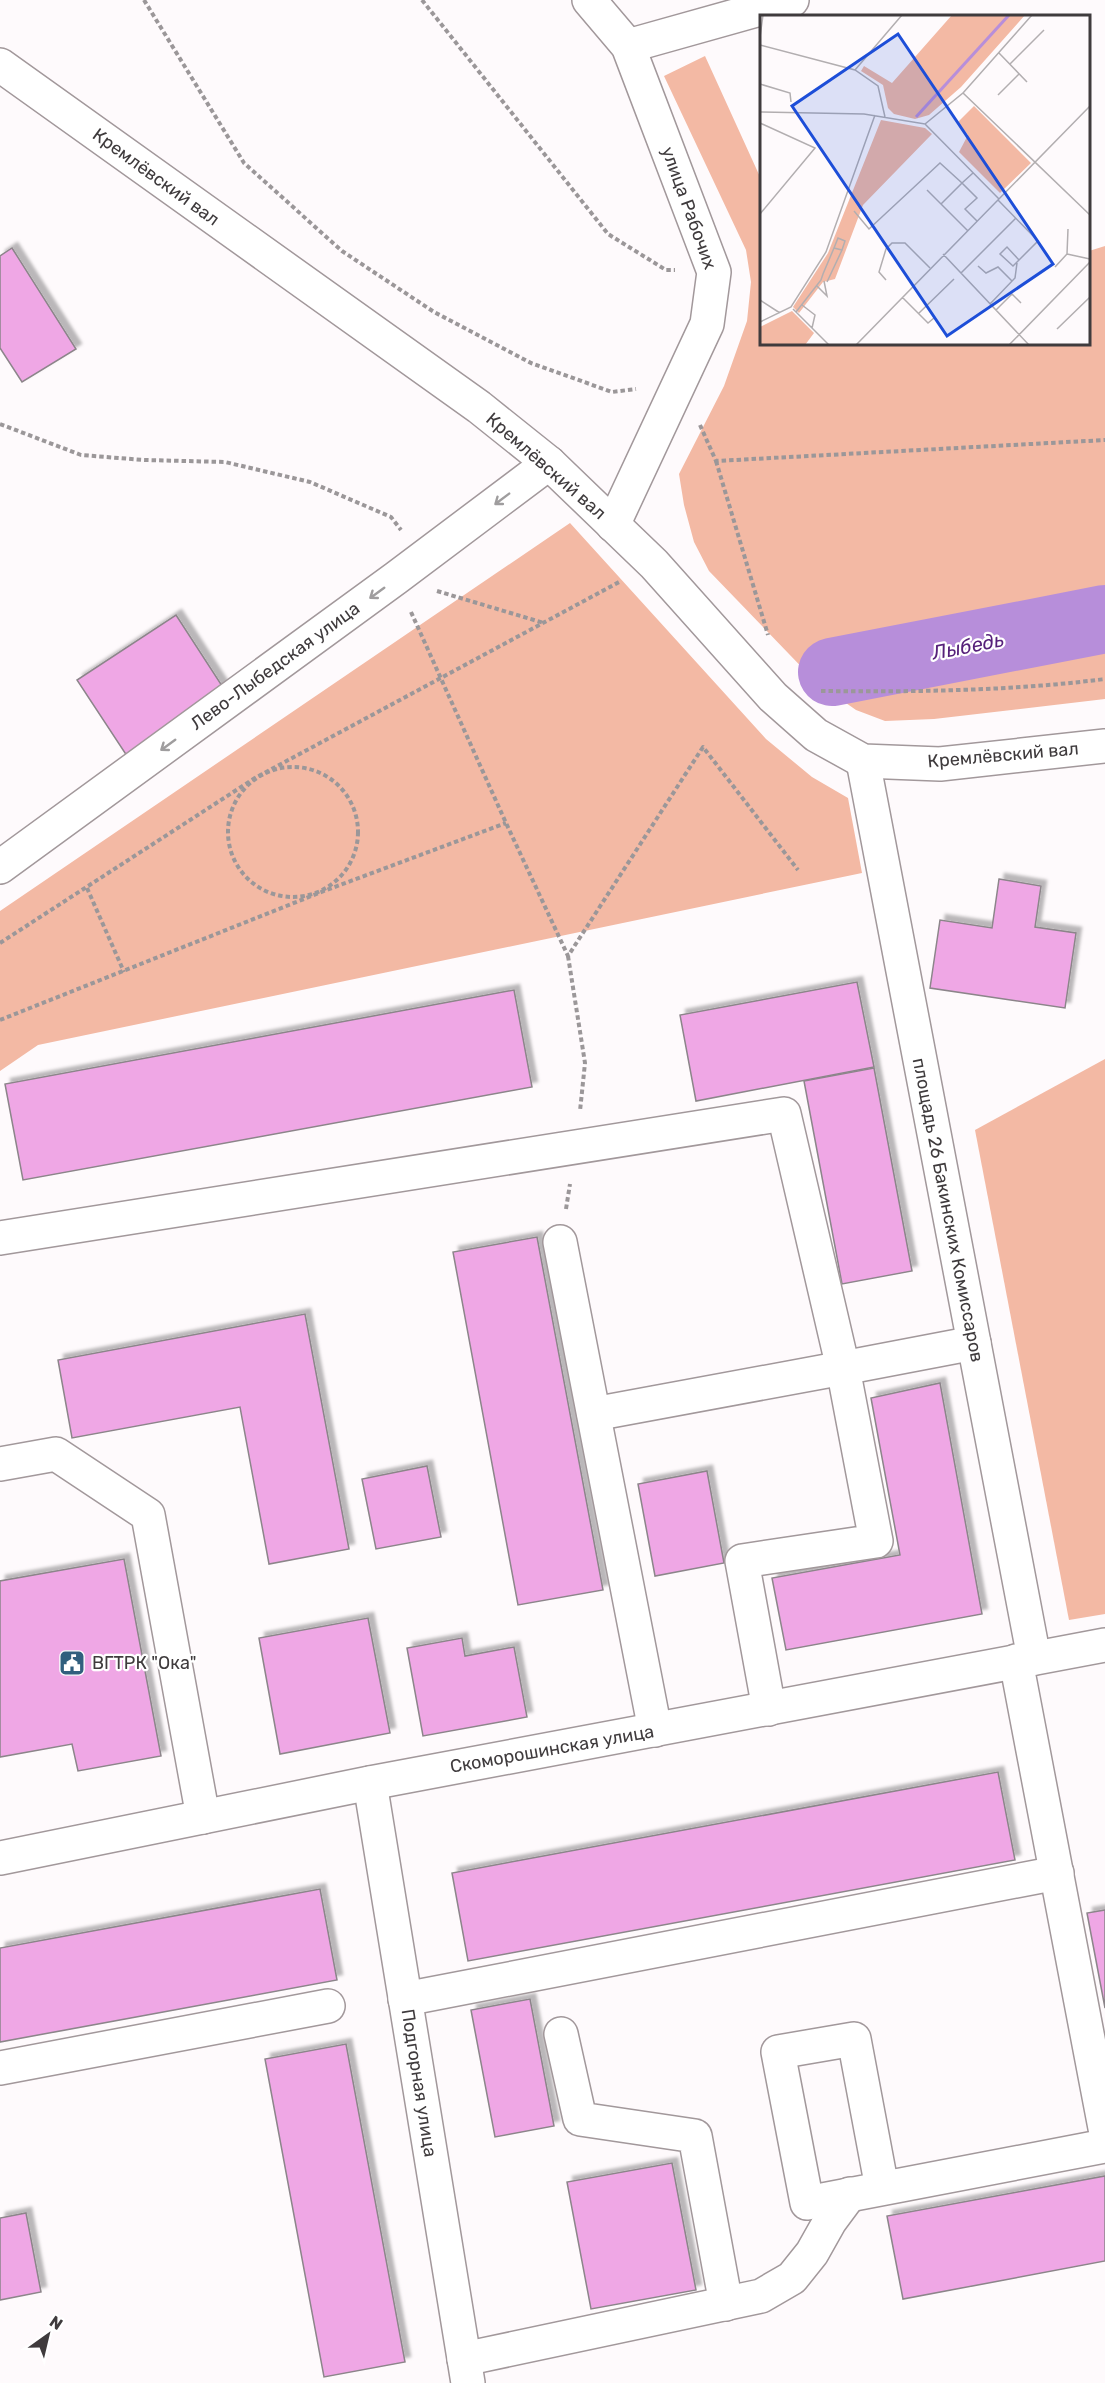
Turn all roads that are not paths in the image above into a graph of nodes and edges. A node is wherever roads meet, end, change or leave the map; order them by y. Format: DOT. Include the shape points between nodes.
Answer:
graph roads {
  1 [pos="589,0"];
  2 [pos="792,0"];
  3 [pos="628,46"];
  4 [pos="0,65"];
  5 [pos="549,464"];
  6 [pos="613,525"];
  7 [pos="1105,746"];
  8 [pos="863,761"];
  9 [pos="0,867"];
  10 [pos="0,1238"];
  11 [pos="561,1242"];
  12 [pos="974,1343"];
  13 [pos="843,1368"];
  14 [pos="594,1414"];
  15 [pos="0,1464"];
  16 [pos="1105,1645"];
  17 [pos="1025,1660"];
  18 [pos="769,1709"];
  19 [pos="655,1730"];
  20 [pos="370,1783"];
  21 [pos="203,1817"];
  22 [pos="0,1858"];
  23 [pos="1057,1873"];
  24 [pos="405,1999"];
  25 [pos="328,2006"];
  26 [pos="561,2034"];
  27 [pos="0,2068"];
  28 [pos="1105,2128"];
  29 [pos="1105,2146"];
  30 [pos="882,2188"];
  31 [pos="850,2194"];
  32 [pos="726,2304"];
  33 [pos="466,2371"];
  1 -- 3 [label="street, улица Рабочих"];
  2 -- 3 [label="street"];
  3 -- 6 [label="street, улица Рабочих" via="714,272 707,324"];
  4 -- 5 [label="street, Кремлёвский вал" via="479,407"];
  5 -- 6 [label="street, Кремлёвский вал"];
  5 -- 9 [label="street, Лево-Лыбедская улица, one-way"];
  6 -- 8 [label="street, Кремлёвский вал" via="654,564 773,697 816,735"];
  7 -- 8 [label="street, Кремлёвский вал" via="940,764"];
  8 -- 12 [label="street, площадь 26 Бакинских Комиссаров"];
  10 -- 13 [label="street" via="784,1114"];
  11 -- 14 [label="street"];
  12 -- 13 [label="street"];
  12 -- 17 [label="street, площадь 26 Бакинских Комиссаров"];
  13 -- 14 [label="street"];
  13 -- 18 [label="street" via="876,1541 742,1561"];
  14 -- 19 [label="street"];
  15 -- 21 [label="street" via="56,1454 148,1515"];
  16 -- 17 [label="street, Скоморошинская улица"];
  17 -- 18 [label="street, Скоморошинская улица"];
  17 -- 23 [label="street, площадь 26 Бакинских Комиссаров"];
  18 -- 19 [label="street, Скоморошинская улица"];
  19 -- 20 [label="street, Скоморошинская улица"];
  20 -- 21 [label="street, Скоморошинская улица"];
  20 -- 24 [label="street, Подгорная улица"];
  21 -- 22 [label="street, Скоморошинская улица"];
  23 -- 24 [label="street"];
  23 -- 28 [label="street, площадь 26 Бакинских Комиссаров"];
  24 -- 33 [label="street, Подгорная улица"];
  25 -- 27 [label="street"];
  26 -- 32 [label="street" via="580,2118 695,2136"];
  29 -- 30 [label="street"];
  30 -- 31 [label="street"];
  30 -- 31 [label="street" via="854,2039 778,2052 807,2203"];
  31 -- 32 [label="street" via="792,2278 761,2296"];
  32 -- 33 [label="street" via="646,2310"];
}
